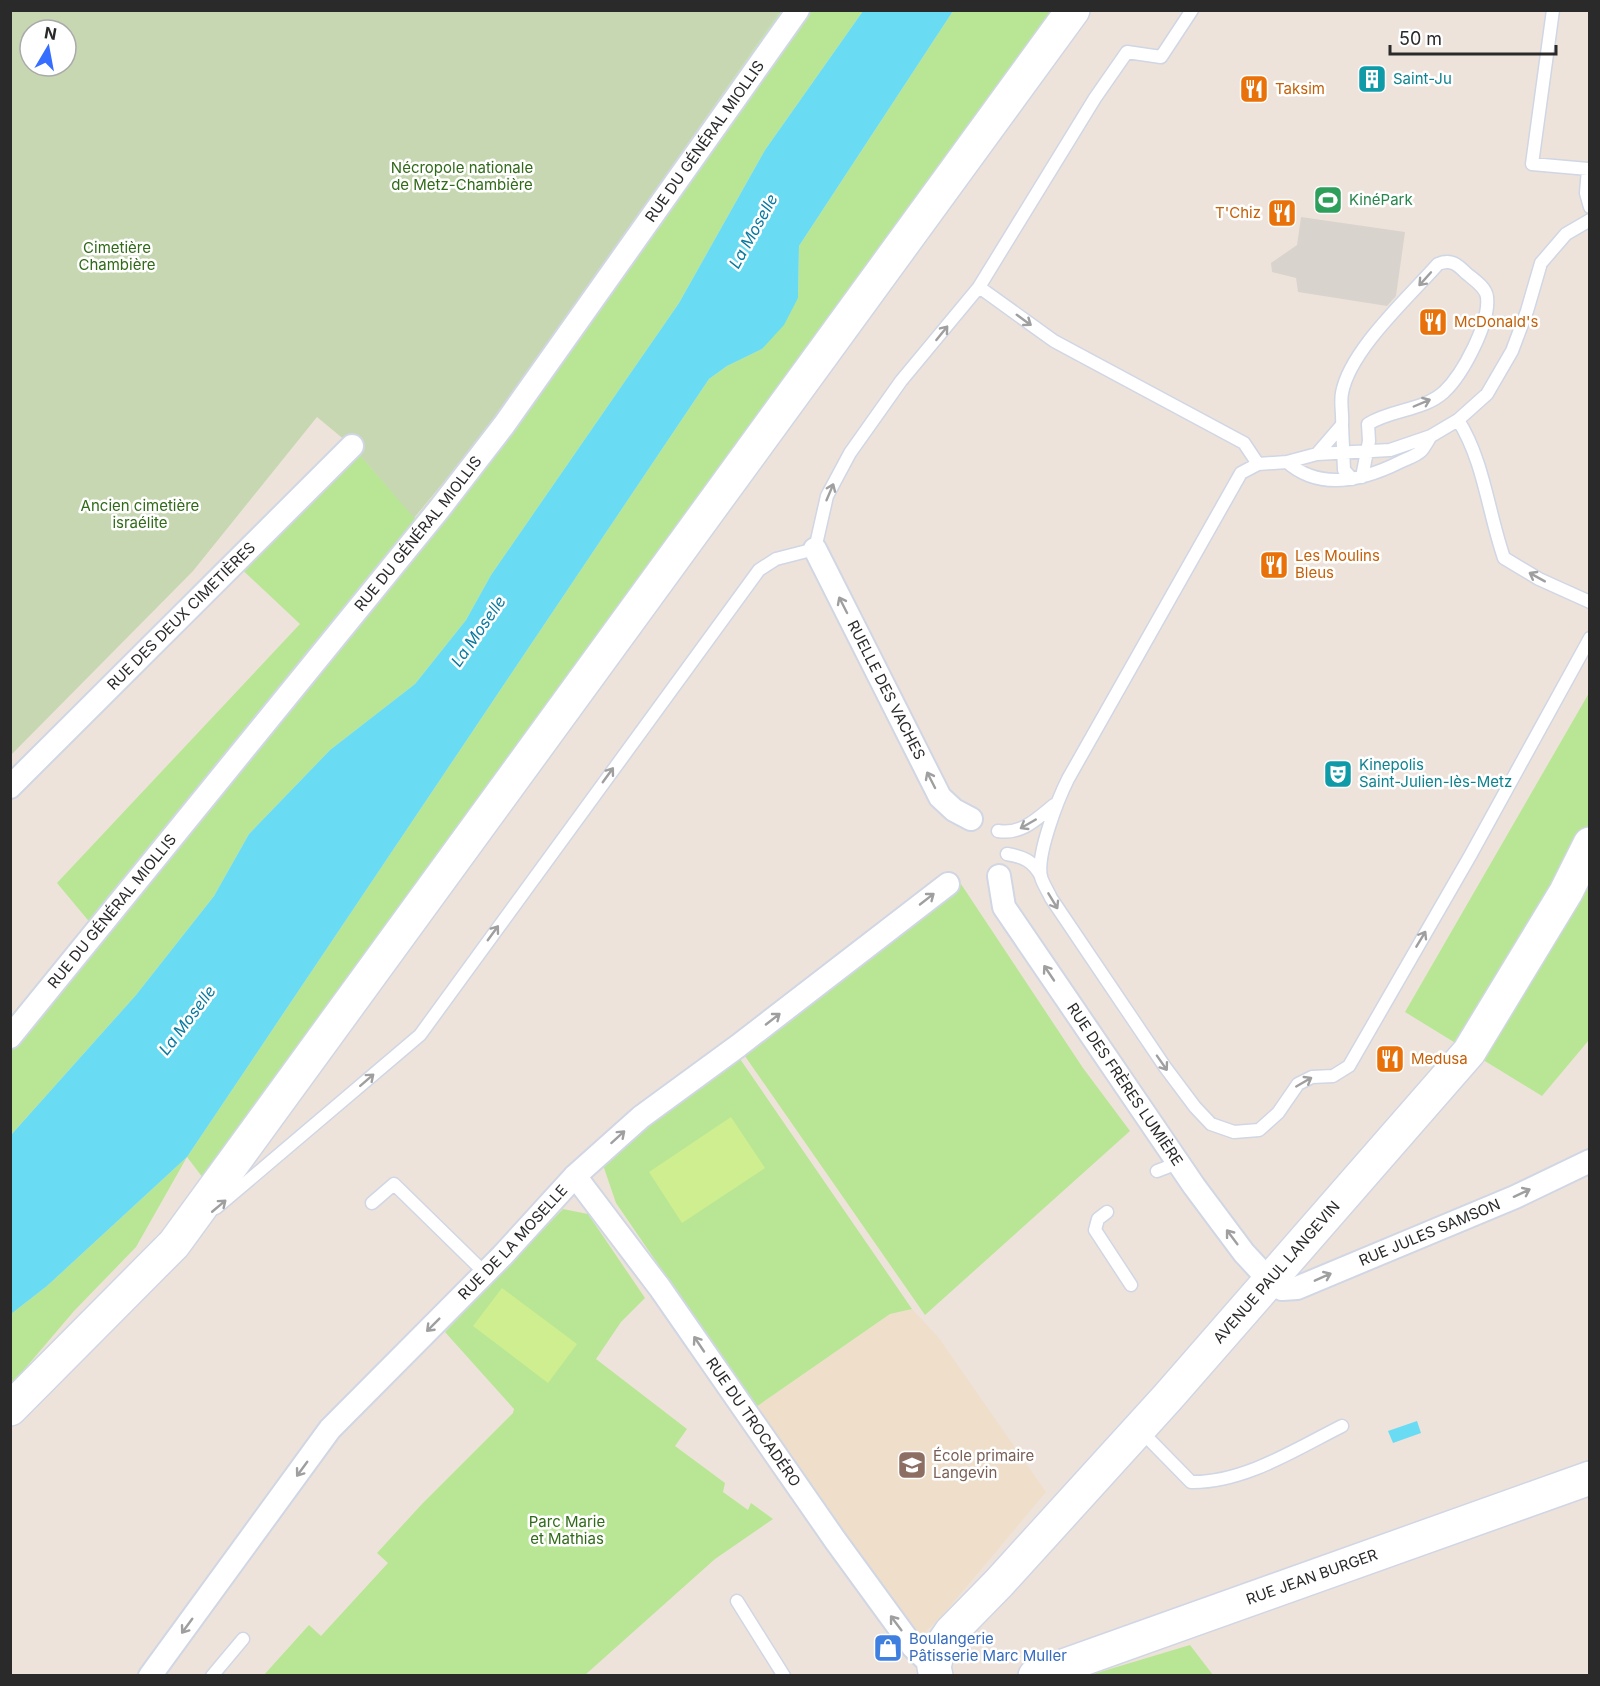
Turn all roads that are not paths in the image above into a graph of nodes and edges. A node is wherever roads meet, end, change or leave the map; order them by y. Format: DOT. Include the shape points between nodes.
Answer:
graph roads {
  1 [pos="798,10"];
  2 [pos="1073,10"];
  3 [pos="1192,10"];
  4 [pos="1554,10"];
  5 [pos="1589,169"];
  6 [pos="1590,207"];
  7 [pos="1590,220"];
  8 [pos="979,287"];
  9 [pos="1458,420"];
  10 [pos="1342,425"];
  11 [pos="1431,436"];
  12 [pos="352,446"];
  13 [pos="1367,452"];
  14 [pos="1342,453"];
  15 [pos="1317,454"];
  16 [pos="1287,462"];
  17 [pos="1258,464"];
  18 [pos="1357,478"];
  19 [pos="815,549"];
  20 [pos="1590,602"];
  21 [pos="1590,638"];
  22 [pos="10,787"];
  23 [pos="1054,805"];
  24 [pos="971,819"];
  25 [pos="998,831"];
  26 [pos="1590,844"];
  27 [pos="1007,854"];
  28 [pos="999,876"];
  29 [pos="1041,876"];
  30 [pos="948,884"];
  31 [pos="10,1037"];
  32 [pos="1590,1161"];
  33 [pos="1178,1162"];
  34 [pos="1157,1171"];
  35 [pos="574,1176"];
  36 [pos="372,1203"];
  37 [pos="1107,1212"];
  38 [pos="174,1244"];
  39 [pos="484,1273"];
  40 [pos="1270,1281"];
  41 [pos="1131,1285"];
  42 [pos="10,1409"];
  43 [pos="1342,1426"];
  44 [pos="1138,1428"];
  45 [pos="1590,1478"];
  46 [pos="737,1601"];
  47 [pos="243,1639"];
  48 [pos="935,1671"];
  49 [pos="150,1676"];
  50 [pos="212,1676"];
  51 [pos="784,1676"];
  52 [pos="1035,1676"];
  1 -- 31 [label="street, RUE DU GÉNÉRAL MIOLLIS" via="489,443"];
  2 -- 38 [label="main road"];
  3 -- 8 [label="lane" via="1161,57 1127,52"];
  4 -- 5 [label="lane" via="1532,164"];
  5 -- 6 [label="lane" via="1586,193"];
  7 -- 9 [label="lane" via="1566,234 1540,263 1512,351 1487,394"];
  8 -- 17 [label="lane, one-way" via="1054,341 1244,443"];
  19 -- 8 [label="lane, one-way" via="827,496 850,453 901,381"];
  9 -- 11 [label="lane"];
  20 -- 9 [label="lane, one-way" via="1504,558 1476,455"];
  13 -- 10 [label="lane, one-way" via="1368,424 1442,394 1466,365 1487,295 1455,262 1438,264 1352,365 1341,395"];
  10 -- 14 [label="lane"];
  10 -- 15 [label="lane"];
  11 -- 13 [label="lane" via="1390,450"];
  11 -- 18 [label="lane" via="1420,452"];
  12 -- 22 [label="street, RUE DES DEUX CIMETIÈRES"];
  13 -- 14 [label="lane"];
  13 -- 18 [label="lane"];
  14 -- 15 [label="lane"];
  14 -- 18 [label="lane" via="1344,470"];
  15 -- 16 [label="lane"];
  16 -- 17 [label="lane"];
  16 -- 18 [label="lane" via="1296,470 1322,479"];
  17 -- 23 [label="lane" via="1241,473"];
  24 -- 19 [label="street, RUELLE DES VACHES, one-way" via="940,797"];
  38 -- 19 [label="lane, one-way" via="420,1035 759,570 776,559"];
  29 -- 21 [label="lane, one-way" via="1051,898 1195,1107 1210,1124 1234,1132 1259,1131 1278,1113 1298,1084 1312,1077 1333,1076 1354,1059"];
  23 -- 25 [label="lane, one-way" via="1025,828 1009,833"];
  23 -- 29 [label="lane"];
  26 -- 40 [label="main road, AVENUE PAUL LANGEVIN" via="1566,892 1469,1052"];
  27 -- 29 [label="lane" via="1035,864"];
  33 -- 28 [label="street, RUE DES FRÈRES LUMIÈRE, one-way" via="1004,907"];
  35 -- 30 [label="street, RUE DE LA MOSELLE, one-way" via="641,1117"];
  40 -- 32 [label="street, RUE JULES SAMSON, one-way" via="1282,1289 1298,1288 1515,1197"];
  33 -- 34 [label="lane"];
  40 -- 33 [label="street, RUE DES FRÈRES LUMIÈRE, one-way" via="1244,1253"];
  35 -- 39 [label="street, RUE DE LA MOSELLE"];
  48 -- 35 [label="street, RUE DU TROCADÉRO, one-way" via="835,1540 660,1287"];
  36 -- 39 [label="lane" via="394,1184"];
  37 -- 41 [label="lane" via="1098,1219 1095,1230"];
  38 -- 42 [label="main road"];
  39 -- 49 [label="street, RUE DE LA MOSELLE, one-way" via="330,1429"];
  40 -- 44 [label="main road, AVENUE PAUL LANGEVIN"];
  43 -- 44 [label="lane" via="1247,1471 1211,1482 1191,1482"];
  44 -- 48 [label="main road, AVENUE PAUL LANGEVIN" via="951,1632 938,1651"];
  45 -- 52 [label="main road, RUE JEAN BURGER"];
  46 -- 51 [label="lane"];
  47 -- 50 [label="lane"];
}
